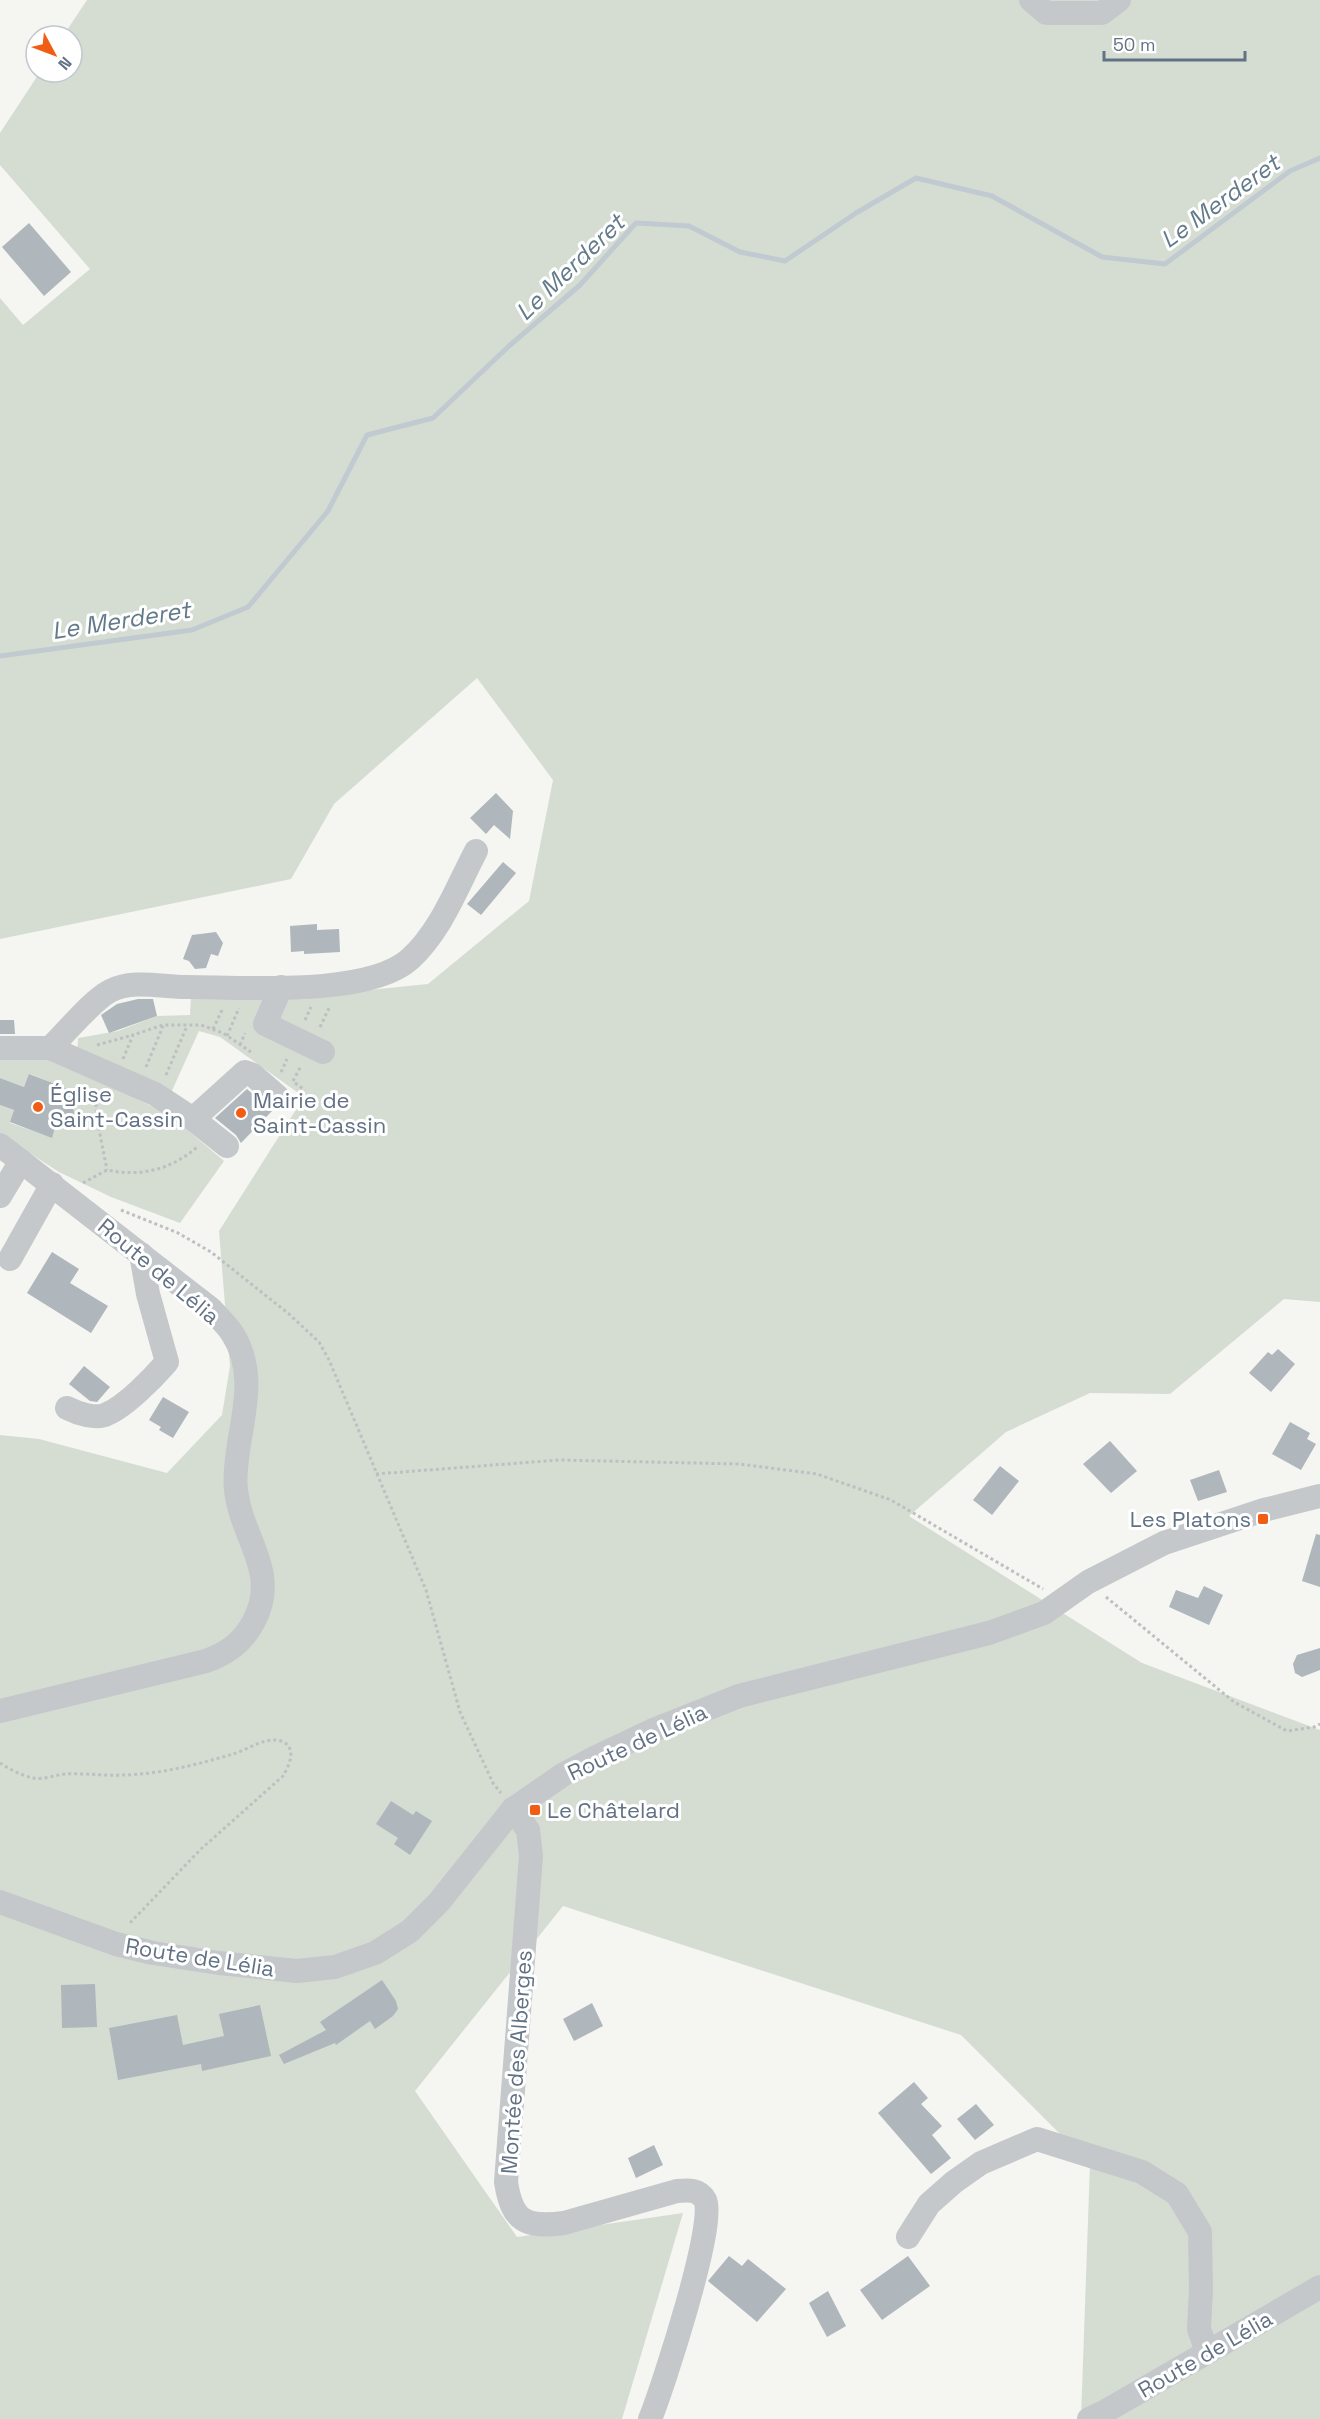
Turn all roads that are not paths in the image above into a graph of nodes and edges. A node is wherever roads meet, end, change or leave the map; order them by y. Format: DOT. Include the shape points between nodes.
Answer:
graph roads {
  1 [pos="1030,0"];
  2 [pos="1119,0"];
  3 [pos="476,850"];
  4 [pos="281,987"];
  5 [pos="0,1048"];
  6 [pos="50,1048"];
  7 [pos="323,1052"];
  8 [pos="277,1096"];
  9 [pos="194,1119"];
  10 [pos="220,1140"];
  11 [pos="0,1145"];
  12 [pos="21,1161"];
  13 [pos="60,1187"];
  14 [pos="0,1196"];
  15 [pos="141,1254"];
  16 [pos="10,1259"];
  17 [pos="67,1408"];
  18 [pos="1320,1496"];
  19 [pos="0,1711"];
  20 [pos="513,1809"];
  21 [pos="0,1902"];
  22 [pos="908,2237"];
  23 [pos="1320,2287"];
  24 [pos="1207,2352"];
  25 [pos="650,2419"];
  26 [pos="1089,2419"];
  1 -- 2 [label="street" via="1046,14 1102,13"];
  3 -- 4 [label="street" via="442,918 409,960 364,981"];
  4 -- 6 [label="street" via="122,987 101,997"];
  4 -- 7 [label="street" via="265,1024"];
  5 -- 6 [label="street"];
  6 -- 9 [label="street" via="111,1066"];
  8 -- 9 [label="street" via="245,1072"];
  9 -- 10 [label="street"];
  11 -- 12 [label="street, Route de Lélia"];
  12 -- 13 [label="street, Route de Lélia"];
  12 -- 14 [label="street"];
  13 -- 15 [label="street, Route de Lélia"];
  13 -- 16 [label="street"];
  15 -- 17 [label="street" via="167,1362 145,1386 106,1415 79,1414"];
  15 -- 19 [label="street, Route de Lélia" via="211,1309 241,1350 247,1391 235,1489 262,1569 261,1610 241,1641 224,1655"];
  18 -- 20 [label="street, Route de Lélia" via="1264,1510 1164,1544 1088,1582 1044,1613 989,1633 739,1696 594,1758"];
  20 -- 21 [label="street, Route de Lélia" via="439,1902 410,1931 375,1953 335,1967 297,1971 153,1953 116,1944"];
  20 -- 25 [label="street, Montée des Alberges" via="528,1830 531,1856 506,2182 514,2213 534,2224 547,2225 690,2189 706,2201 708,2218 702,2248 662,2390"];
  22 -- 24 [label="street" via="929,2204 954,2182 981,2163 1037,2139 1142,2172 1177,2194 1200,2232 1198,2329"];
  23 -- 24 [label="street, Route de Lélia"];
  24 -- 26 [label="street, Route de Lélia"];
}
